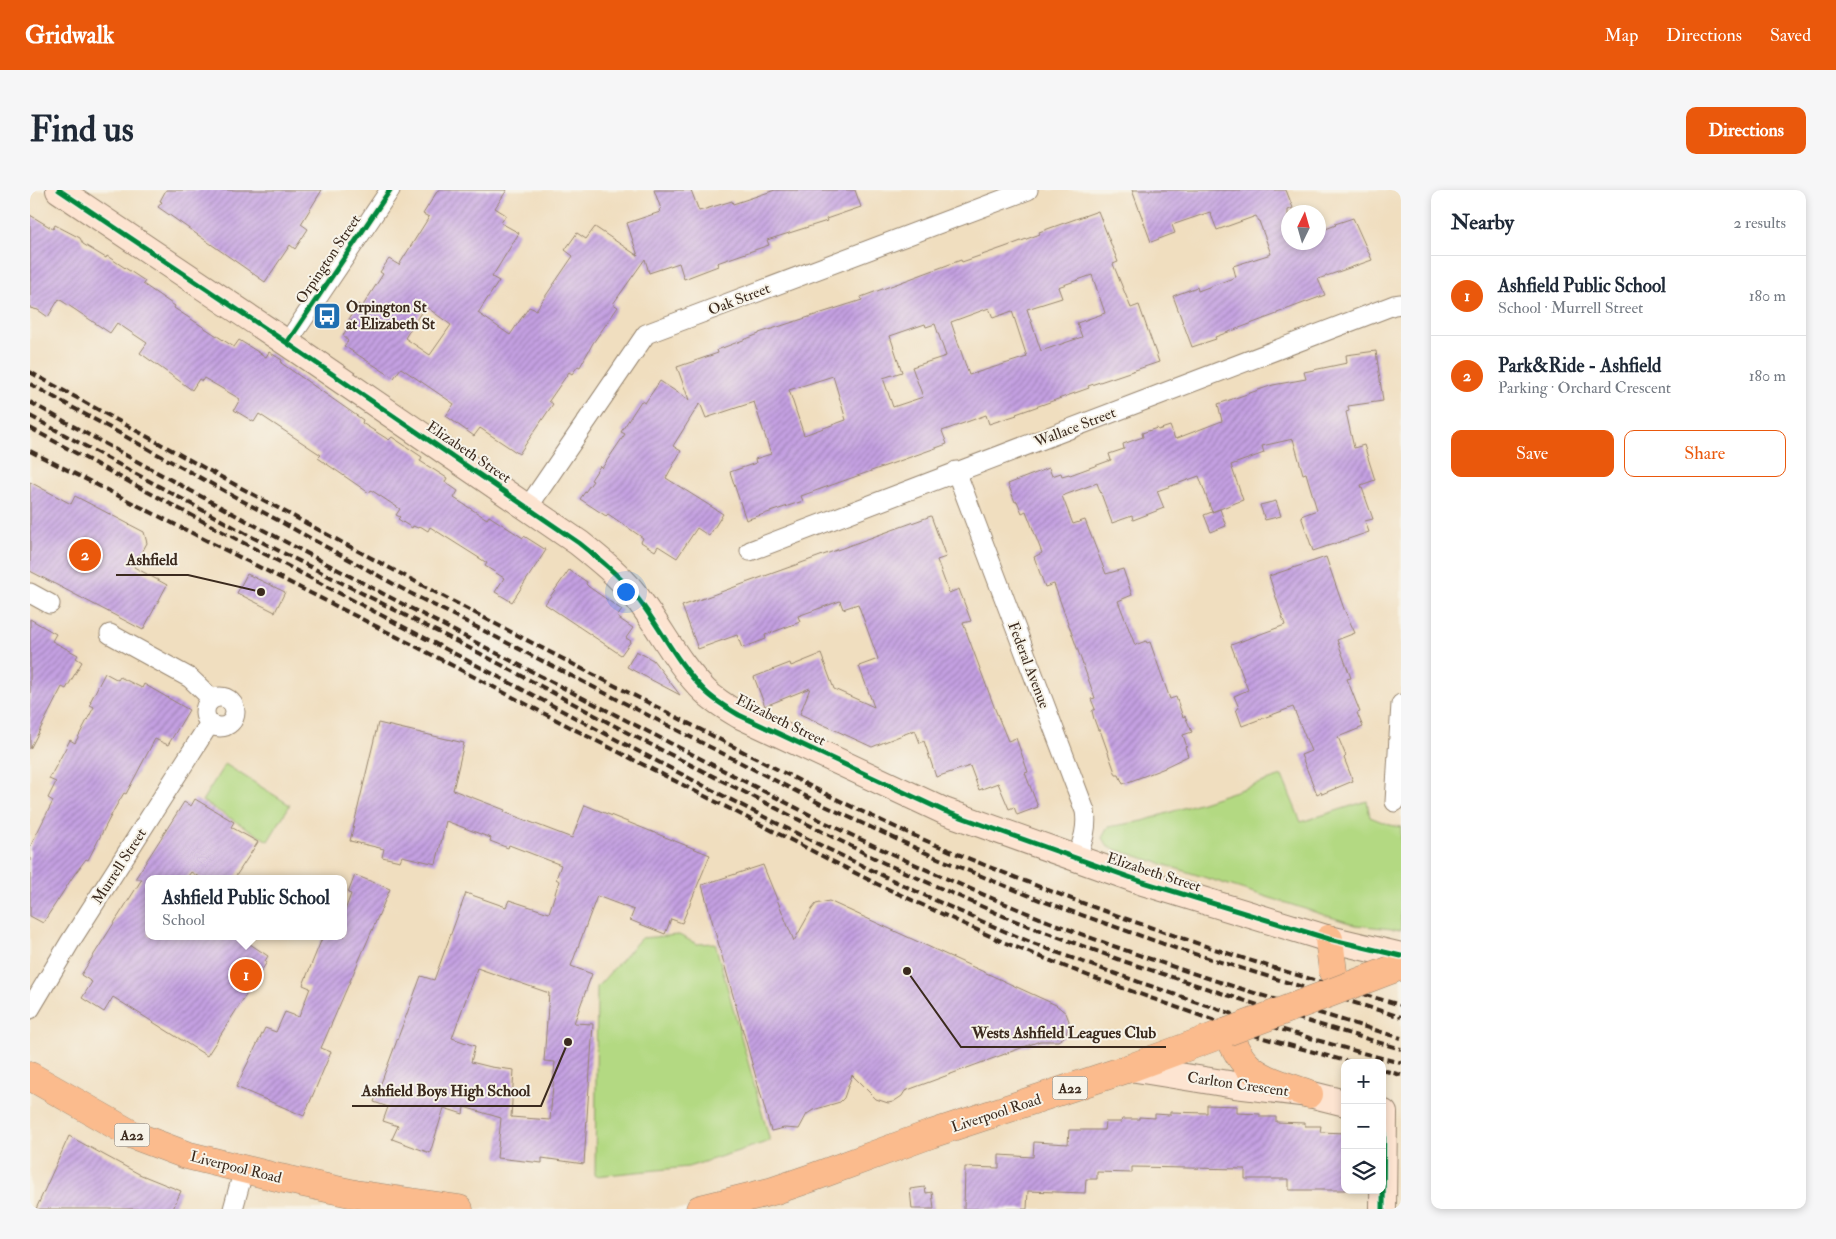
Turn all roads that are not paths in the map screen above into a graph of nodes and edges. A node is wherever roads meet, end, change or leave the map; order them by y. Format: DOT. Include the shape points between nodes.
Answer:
graph roads {
  1 [pos="59,190"];
  2 [pos="390,190"];
  3 [pos="1028,190"];
  4 [pos="1401,304"];
  5 [pos="287,343"];
  6 [pos="956,472"];
  7 [pos="528,507"];
  8 [pos="750,551"];
  9 [pos="30,593"];
  10 [pos="50,604"];
  11 [pos="110,634"];
  12 [pos="212,699"];
  13 [pos="1401,704"];
  14 [pos="210,724"];
  15 [pos="1394,802"];
  16 [pos="1076,860"];
  17 [pos="1329,939"];
  18 [pos="1401,956"];
  19 [pos="1401,966"];
  20 [pos="1334,982"];
  21 [pos="30,1009"];
  22 [pos="1227,1032"];
  23 [pos="1130,1068"];
  24 [pos="30,1076"];
  25 [pos="1309,1094"];
  26 [pos="1341,1102"];
  27 [pos="1389,1114"];
  28 [pos="244,1169"];
  29 [pos="233,1209"];
  30 [pos="459,1209"];
  31 [pos="700,1209"];
  32 [pos="1383,1209"];
  1 -- 5 [label="main road, Elizabeth Street"];
  2 -- 5 [label="street, Orpington Street"];
  3 -- 7 [label="street, Oak Street" via="646,334"];
  4 -- 6 [label="street, Wallace Street"];
  5 -- 7 [label="main road, Elizabeth Street"];
  6 -- 8 [label="street, Wallace Street"];
  6 -- 16 [label="street, Federal Avenue" via="1085,811 1085,831"];
  7 -- 16 [label="main road, Elizabeth Street" via="605,563 621,579 635,594 690,674 721,704 944,811"];
  9 -- 10 [label="street"];
  11 -- 12 [label="street" via="190,678"];
  12 -- 14 [label="street" via="205,711"];
  12 -- 14 [label="street" via="226,697 234,704 236,713 228,725"];
  13 -- 15 [label="street"];
  14 -- 21 [label="street, Murrell Street"];
  16 -- 17 [label="main road, Elizabeth Street"];
  17 -- 18 [label="main road, Elizabeth Street"];
  17 -- 20 [label="highway"];
  19 -- 20 [label="highway, Liverpool Road / A22, bridge"];
  20 -- 22 [label="highway, Liverpool Road / A22, bridge"];
  22 -- 23 [label="highway, Liverpool Road / A22"];
  22 -- 25 [label="highway" via="1246,1064 1258,1073"];
  23 -- 25 [label="main road, Carlton Crescent"];
  23 -- 31 [label="highway, Liverpool Road / A22" via="773,1191"];
  24 -- 28 [label="highway, Liverpool Road / A22" via="132,1135 186,1155"];
  25 -- 26 [label="main road, Carlton Crescent"];
  27 -- 32 [label="main road"];
  28 -- 29 [label="street"];
  28 -- 30 [label="highway, Liverpool Road / A22" via="355,1194"];
}
